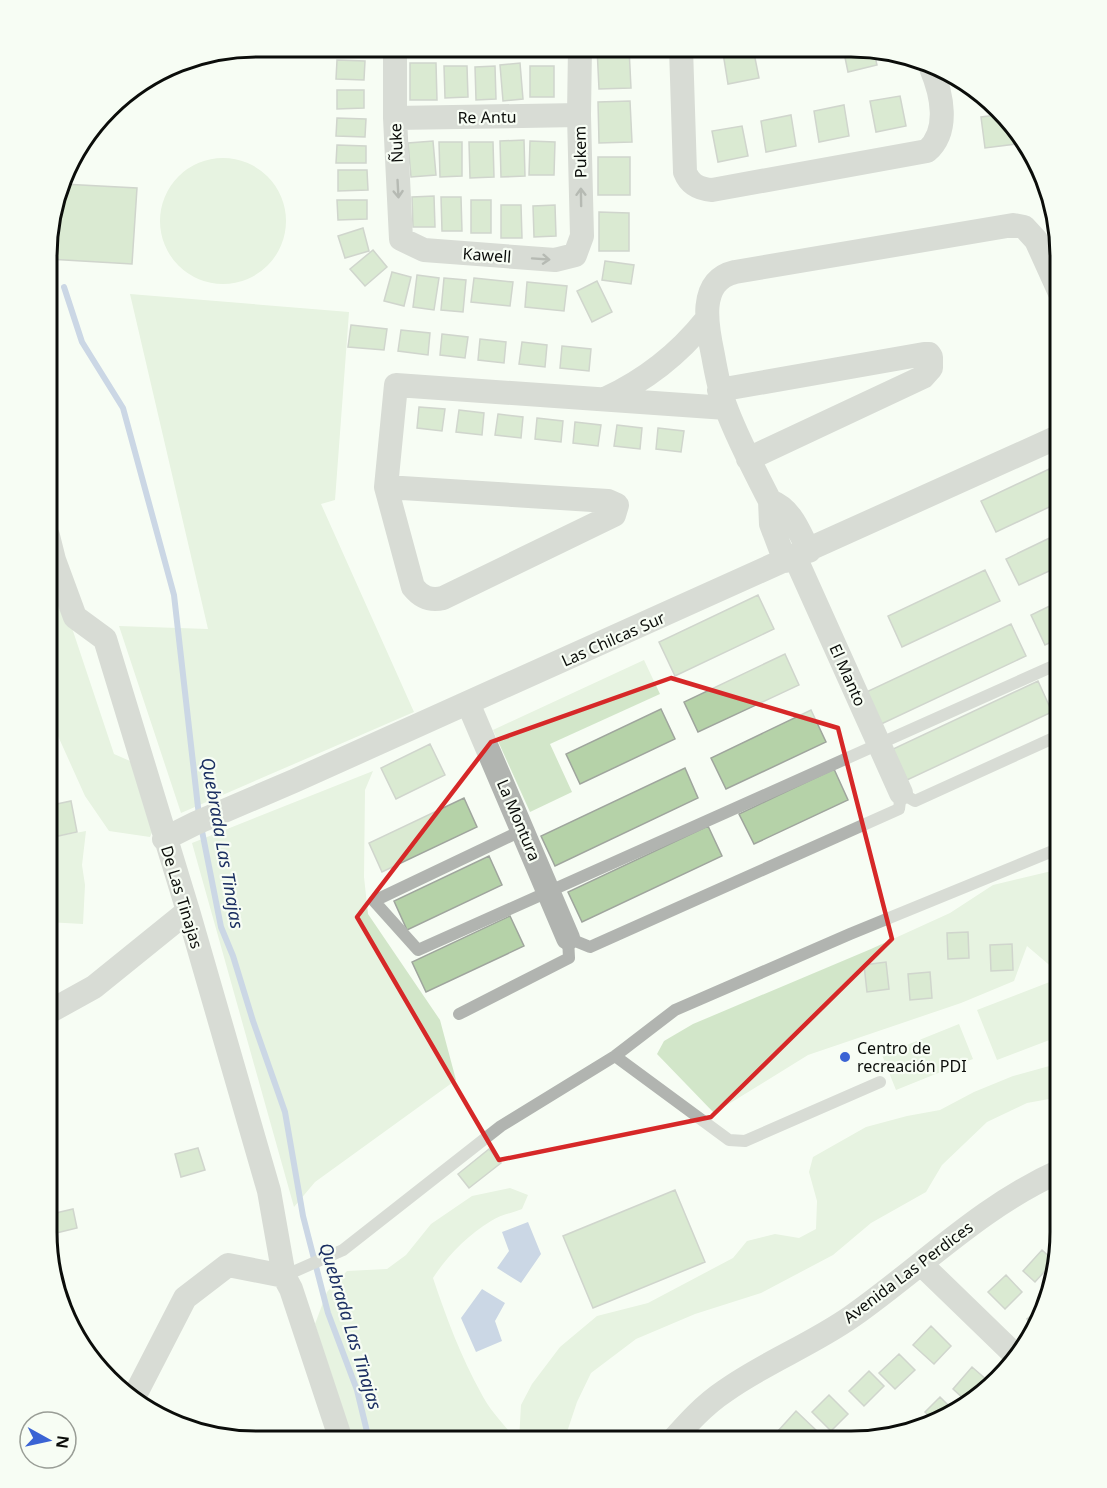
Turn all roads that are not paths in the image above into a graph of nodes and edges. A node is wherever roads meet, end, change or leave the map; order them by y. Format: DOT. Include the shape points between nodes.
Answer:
graph roads {
  1 [pos="394,57"];
  2 [pos="580,57"];
  3 [pos="681,57"];
  4 [pos="934,75"];
  5 [pos="579,115"];
  6 [pos="395,118"];
  7 [pos="401,239"];
  8 [pos="575,255"];
  9 [pos="1050,272"];
  10 [pos="706,320"];
  11 [pos="723,399"];
  12 [pos="603,400"];
  13 [pos="1050,441"];
  14 [pos="748,459"];
  15 [pos="386,487"];
  16 [pos="797,556"];
  17 [pos="57,574"];
  18 [pos="1050,667"];
  19 [pos="468,703"];
  20 [pos="1050,740"];
  21 [pos="879,744"];
  22 [pos="901,793"];
  23 [pos="523,830"];
  24 [pos="164,839"];
  25 [pos="1050,852"];
  26 [pos="550,892"];
  27 [pos="188,911"];
  28 [pos="568,938"];
  29 [pos="57,1007"];
  30 [pos="459,1014"];
  31 [pos="615,1056"];
  32 [pos="880,1082"];
  33 [pos="1050,1176"];
  34 [pos="921,1264"];
  35 [pos="284,1276"];
  36 [pos="1011,1351"];
  37 [pos="137,1391"];
  38 [pos="338,1431"];
  39 [pos="681,1431"];
  1 -- 6 [label="street, Ñuke"];
  2 -- 5 [label="street, Pukem"];
  3 -- 4 [label="street" via="684,167 693,184 706,190 927,151 938,138 942,124"];
  5 -- 6 [label="street, Re Antu"];
  8 -- 5 [label="street, Pukem, one-way" via="582,236"];
  6 -- 7 [label="street, Ñuke, one-way"];
  7 -- 8 [label="street, Kawell, one-way" via="424,250 555,260"];
  9 -- 10 [label="street" via="1035,240 1024,227 1013,225 727,274 714,285"];
  10 -- 11 [label="street"];
  10 -- 12 [label="street" via="664,364"];
  11 -- 12 [label="street"];
  11 -- 14 [label="street"];
  11 -- 14 [label="street" via="924,354 931,357 931,368 923,376"];
  12 -- 15 [label="street" via="396,385"];
  13 -- 16 [label="street, Las Chilcas Sur"];
  14 -- 16 [label="street, El Manto" via="770,501 789,513"];
  15 -- 15 [label="street" via="608,501 617,505 614,515 436,599 423,597 412,587"];
  16 -- 19 [label="street, Las Chilcas Sur"];
  16 -- 21 [label="street, El Manto"];
  17 -- 24 [label="street, De Las Tinajas" via="75,617 105,639"];
  18 -- 21 [label="lane"];
  19 -- 23 [label="street, La Montura"];
  19 -- 24 [label="street, Las Chilcas Sur"];
  20 -- 22 [label="lane" via="915,801"];
  21 -- 22 [label="street, El Manto"];
  21 -- 26 [label="lane"];
  22 -- 28 [label="lane" via="899,809 590,947"];
  23 -- 26 [label="street, La Montura"];
  23 -- 26 [label="lane" via="374,901 418,950"];
  24 -- 27 [label="street, De Las Tinajas"];
  25 -- 31 [label="lane" via="675,1010"];
  26 -- 28 [label="street, La Montura"];
  27 -- 29 [label="street" via="94,987"];
  27 -- 35 [label="street, De Las Tinajas" via="269,1191"];
  28 -- 30 [label="lane" via="569,958"];
  31 -- 32 [label="lane" via="729,1140 745,1141"];
  31 -- 35 [label="lane" via="501,1126 343,1250"];
  33 -- 34 [label="street, Avenida Las Perdices" via="981,1216"];
  34 -- 36 [label="street"];
  34 -- 39 [label="street, Avenida Las Perdices" via="848,1319 724,1391"];
  35 -- 37 [label="street" via="228,1265 185,1298"];
  35 -- 38 [label="street, De Las Tinajas"];
}
